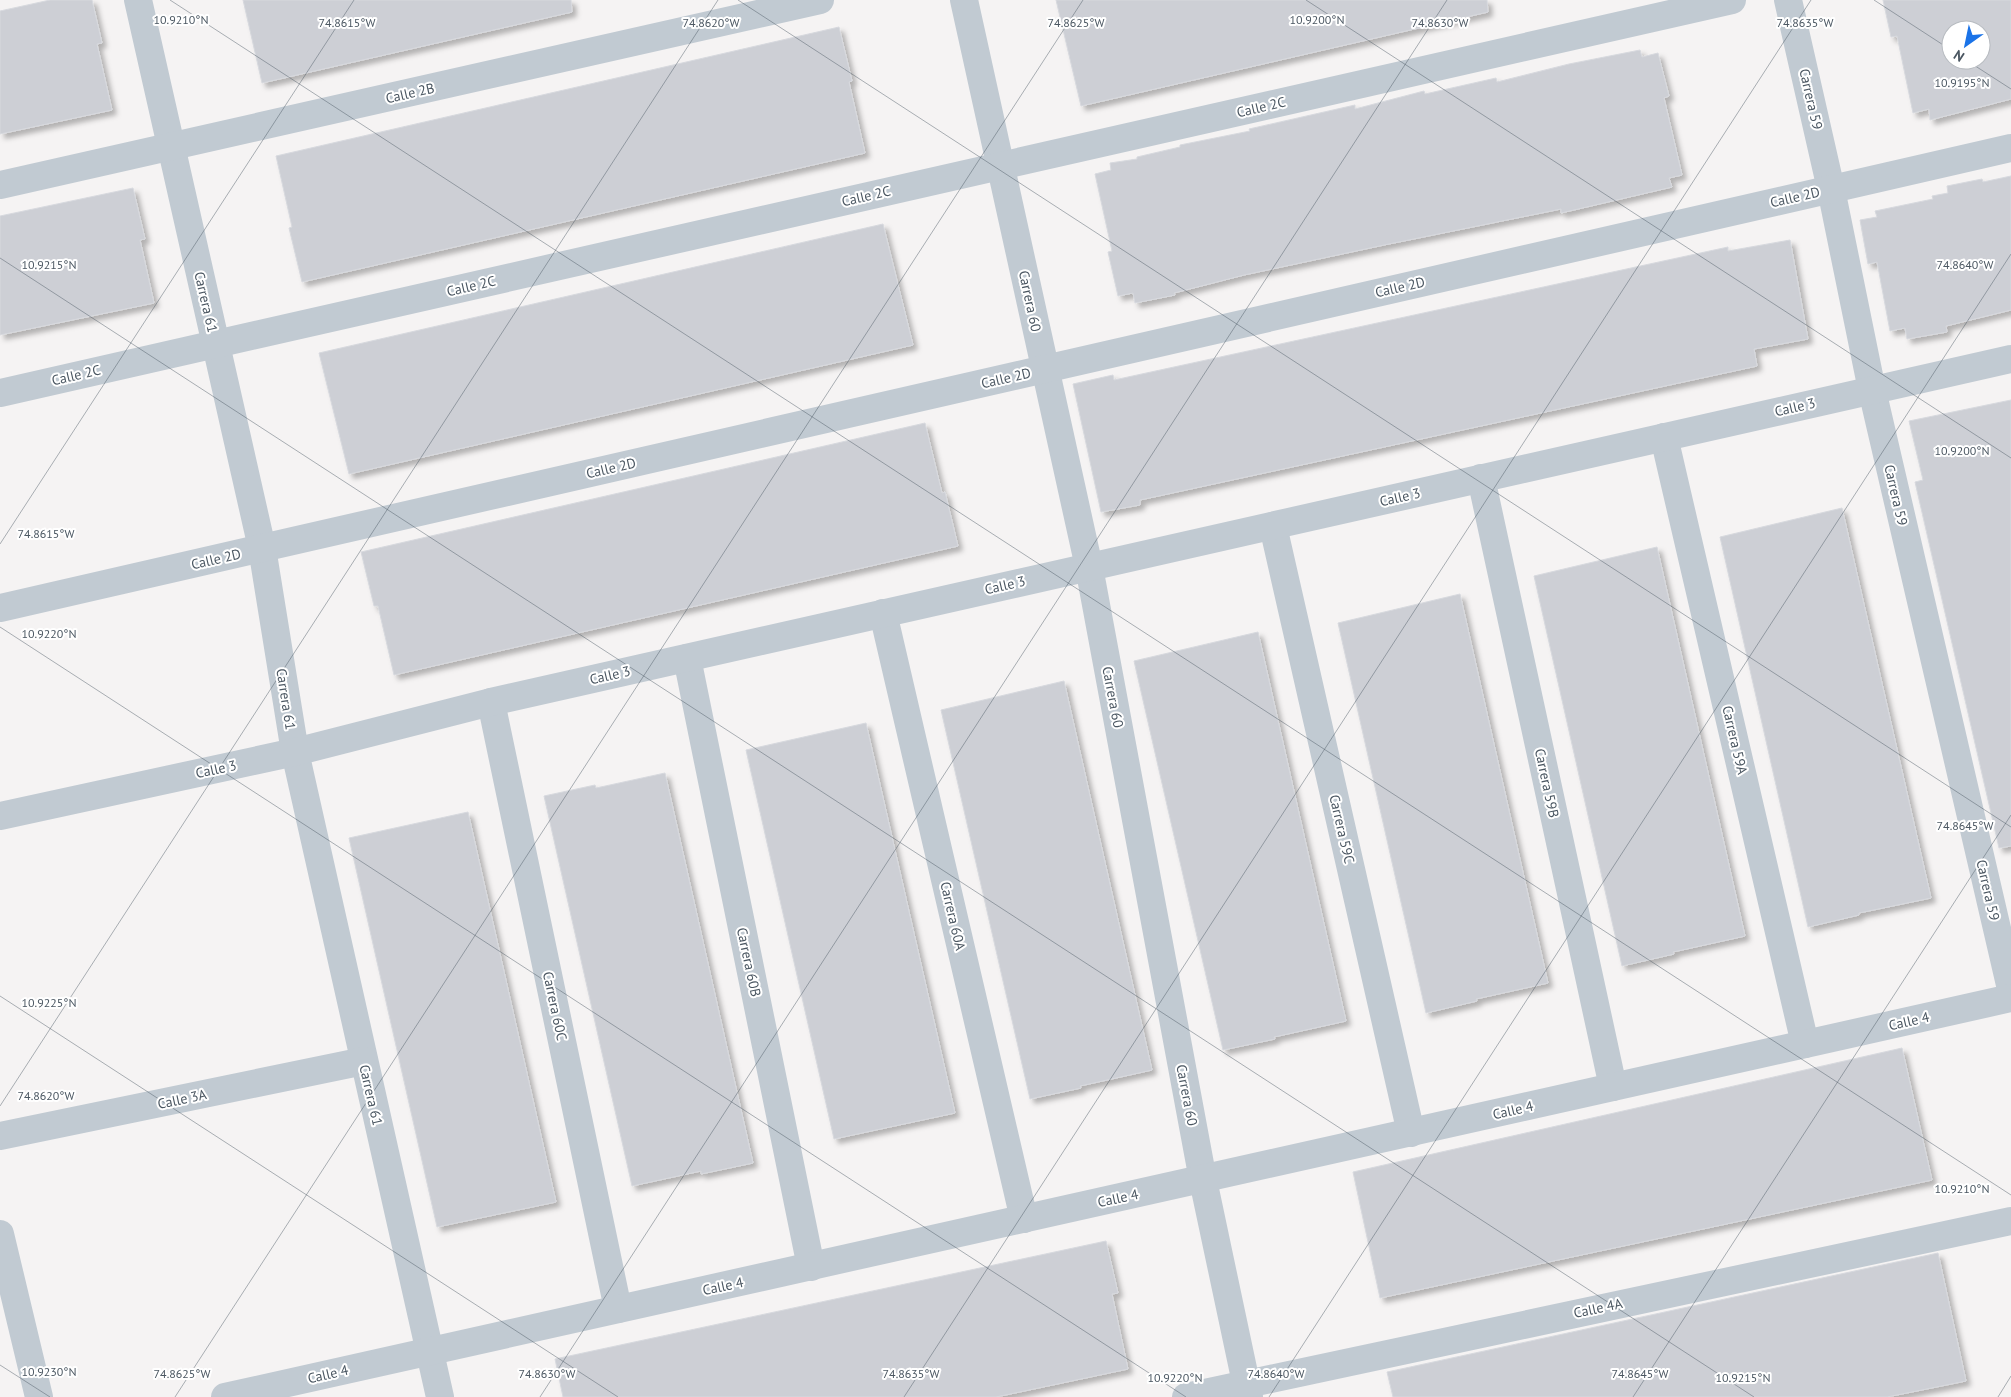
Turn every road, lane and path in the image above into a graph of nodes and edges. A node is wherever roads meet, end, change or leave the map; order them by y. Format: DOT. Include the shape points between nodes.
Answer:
graph roads {
  1 [pos="138,0"];
  2 [pos="820,0"];
  3 [pos="964,0"];
  4 [pos="1732,0"];
  5 [pos="1788,0"];
  6 [pos="171,146"];
  7 [pos="2011,148"];
  8 [pos="1000,166"];
  9 [pos="0,185"];
  10 [pos="1831,189"];
  11 [pos="216,344"];
  12 [pos="2011,359"];
  13 [pos="1045,369"];
  14 [pos="1872,390"];
  15 [pos="0,392"];
  16 [pos="1664,437"];
  17 [pos="1481,478"];
  18 [pos="1273,526"];
  19 [pos="262,548"];
  20 [pos="1089,566"];
  21 [pos="0,608"];
  22 [pos="883,613"];
  23 [pos="687,658"];
  24 [pos="491,702"];
  25 [pos="295,752"];
  26 [pos="0,816"];
  27 [pos="2011,989"];
  28 [pos="2011,998"];
  29 [pos="1806,1044"];
  30 [pos="364,1061"];
  31 [pos="1613,1087"];
  32 [pos="1411,1133"];
  33 [pos="0,1136"];
  34 [pos="1203,1180"];
  35 [pos="1024,1219"];
  36 [pos="2011,1221"];
  37 [pos="0,1234"];
  38 [pos="811,1266"];
  39 [pos="618,1309"];
  40 [pos="429,1352"];
  41 [pos="1247,1390"];
  42 [pos="39,1397"];
  43 [pos="225,1397"];
  44 [pos="440,1397"];
  45 [pos="1186,1397"];
  1 -- 6 [label="street, Carrera 61"];
  2 -- 6 [label="street, Calle 2B"];
  3 -- 8 [label="street, Carrera 60"];
  4 -- 8 [label="street, Calle 2C"];
  5 -- 10 [label="street, Carrera 59"];
  6 -- 9 [label="street, Calle 2B"];
  6 -- 11 [label="street, Carrera 61"];
  7 -- 10 [label="street, Calle 2D"];
  8 -- 11 [label="street, Calle 2C"];
  8 -- 13 [label="street, Carrera 60"];
  10 -- 13 [label="street, Calle 2D"];
  10 -- 14 [label="street, Carrera 59"];
  11 -- 15 [label="street, Calle 2C"];
  11 -- 19 [label="street, Carrera 61"];
  12 -- 14 [label="street, Calle 3"];
  13 -- 19 [label="street, Calle 2D"];
  13 -- 20 [label="street, Carrera 60"];
  14 -- 16 [label="street, Calle 3"];
  14 -- 27 [label="street, Carrera 59"];
  16 -- 17 [label="street, Calle 3"];
  16 -- 29 [label="street, Carrera 59A"];
  17 -- 18 [label="street, Calle 3"];
  17 -- 31 [label="street, Carrera 59B"];
  18 -- 20 [label="street, Calle 3"];
  18 -- 32 [label="street, Carrera 59C"];
  19 -- 21 [label="street, Calle 2D"];
  19 -- 25 [label="street, Carrera 61"];
  20 -- 22 [label="street, Calle 3"];
  20 -- 34 [label="street, Carrera 60"];
  22 -- 23 [label="street, Calle 3"];
  22 -- 35 [label="street, Carrera 60A"];
  23 -- 24 [label="street, Calle 3"];
  23 -- 38 [label="street, Carrera 60B"];
  24 -- 25 [label="street, Calle 3"];
  24 -- 39 [label="street, Carrera 60C"];
  25 -- 26 [label="street, Calle 3"];
  25 -- 30 [label="street, Carrera 61"];
  28 -- 29 [label="street, Calle 4"];
  29 -- 31 [label="street, Calle 4"];
  30 -- 33 [label="street, Calle 3A"];
  30 -- 40 [label="street, Carrera 61"];
  31 -- 32 [label="street, Calle 4"];
  32 -- 34 [label="street, Calle 4"];
  34 -- 35 [label="street, Calle 4"];
  34 -- 41 [label="street, Carrera 60"];
  35 -- 38 [label="street, Calle 4"];
  36 -- 41 [label="street, Calle 4A"];
  37 -- 42 [label="street"];
  38 -- 39 [label="street, Calle 4"];
  39 -- 40 [label="street, Calle 4"];
  40 -- 43 [label="street, Calle 4"];
  40 -- 44 [label="street, Carrera 61"];
  41 -- 45 [label="street, Calle 4A"];
}
